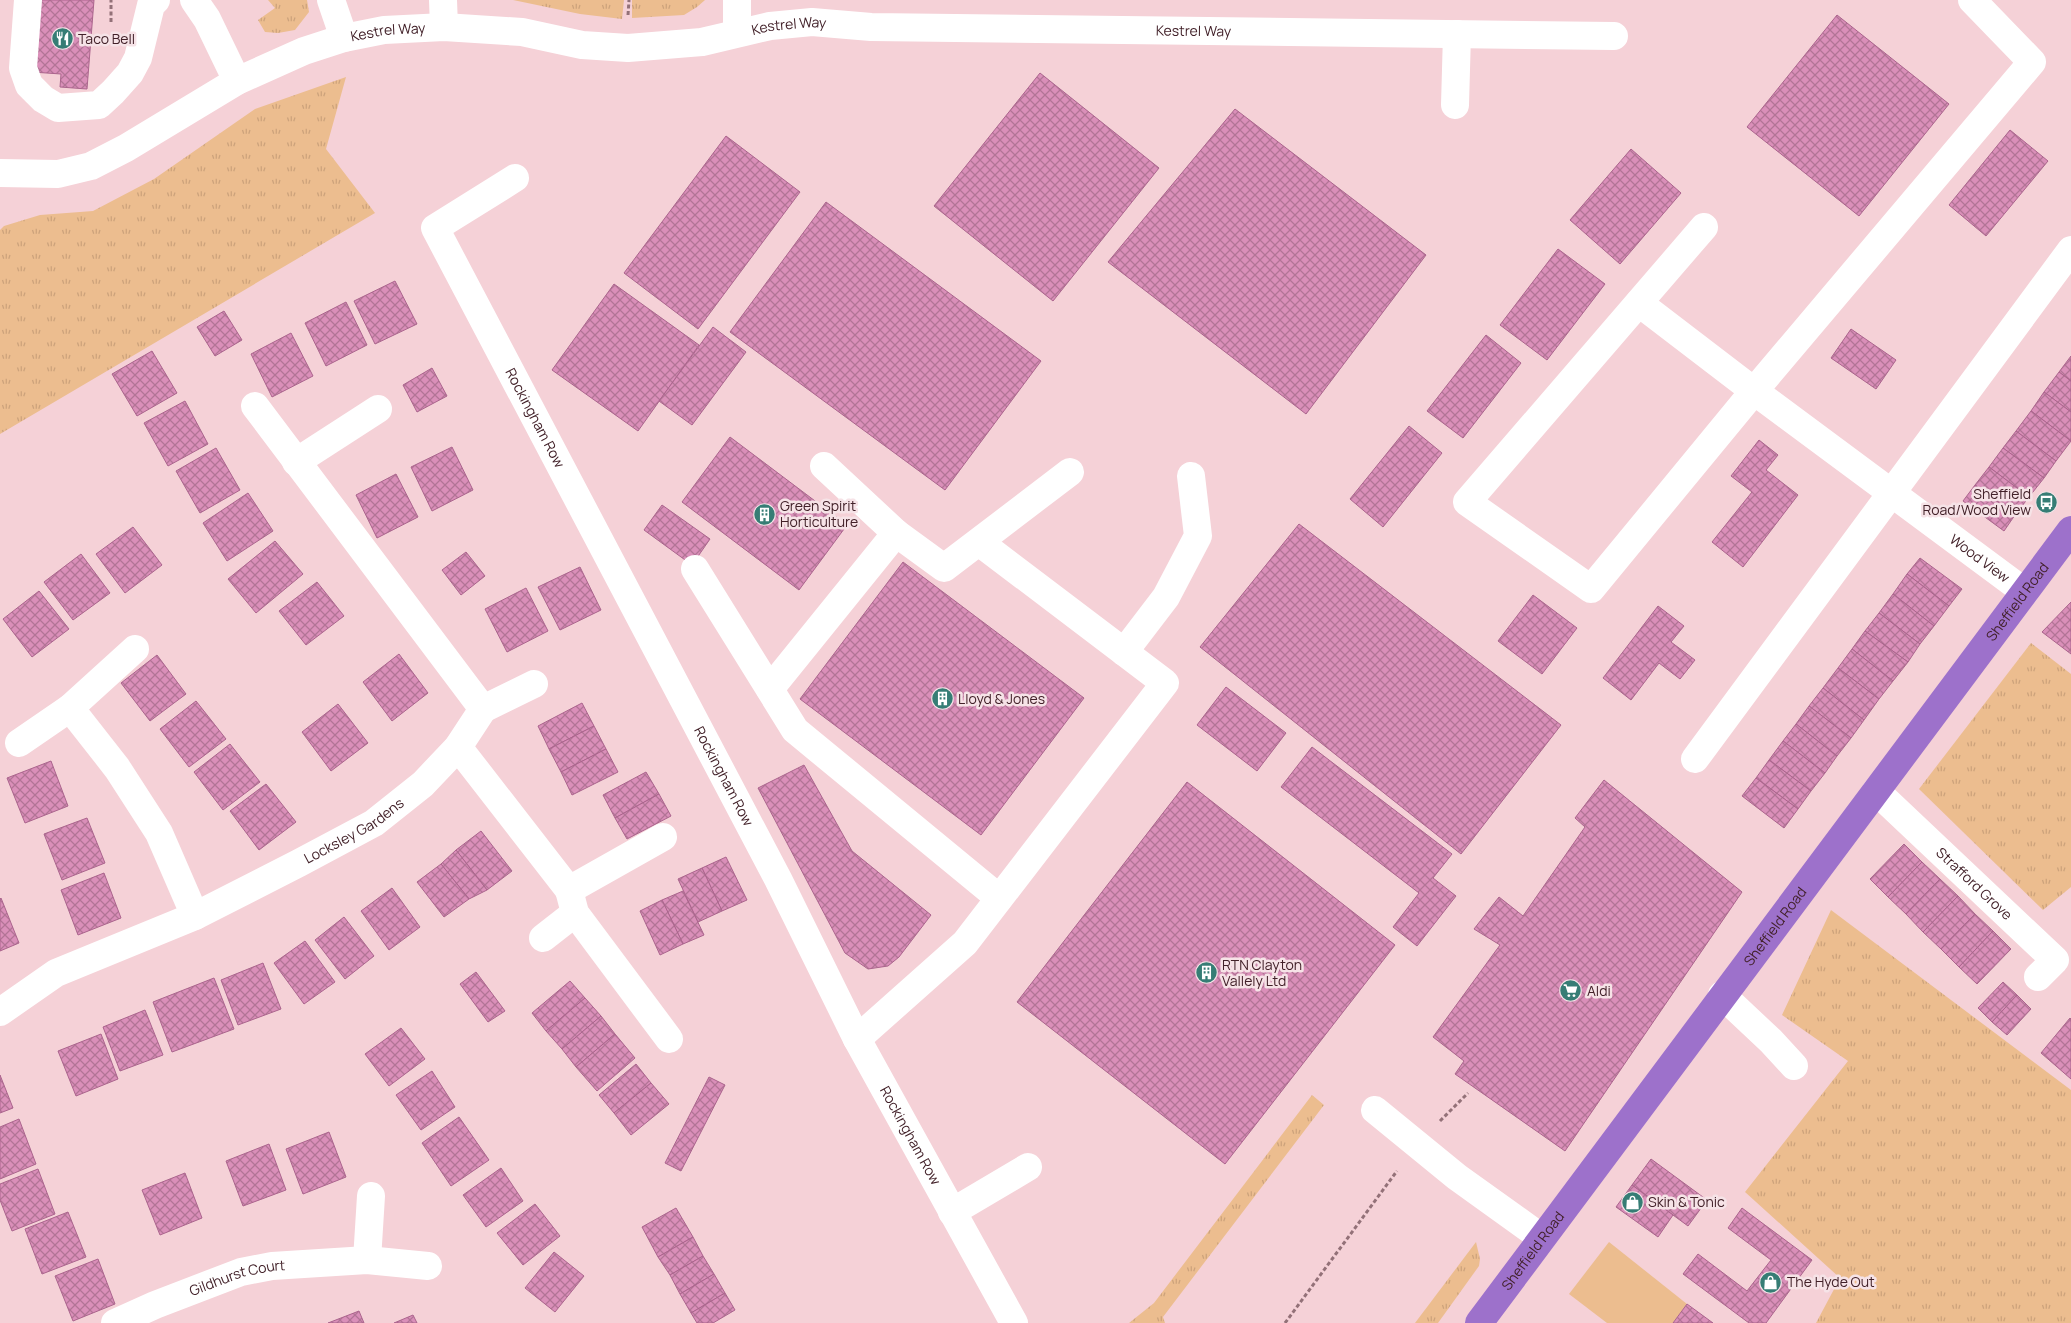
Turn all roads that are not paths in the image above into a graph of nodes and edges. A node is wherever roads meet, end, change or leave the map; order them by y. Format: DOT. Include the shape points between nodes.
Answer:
graph roads {
  1 [pos="28,0"];
  2 [pos="156,0"];
  3 [pos="194,0"];
  4 [pos="331,0"];
  5 [pos="737,0"];
  6 [pos="1972,0"];
  7 [pos="444,13"];
  8 [pos="737,33"];
  9 [pos="1456,34"];
  10 [pos="1614,36"];
  11 [pos="344,38"];
  12 [pos="236,81"];
  13 [pos="1455,106"];
  14 [pos="0,173"];
  15 [pos="515,178"];
  16 [pos="1704,227"];
  17 [pos="2071,250"];
  18 [pos="1639,303"];
  19 [pos="1754,391"];
  20 [pos="255,406"];
  21 [pos="378,409"];
  22 [pos="296,462"];
  23 [pos="824,466"];
  24 [pos="1070,472"];
  25 [pos="1191,476"];
  26 [pos="1892,493"];
  27 [pos="2071,530"];
  28 [pos="896,533"];
  29 [pos="979,542"];
  30 [pos="696,569"];
  31 [pos="2025,592"];
  32 [pos="135,649"];
  33 [pos="1124,652"];
  34 [pos="534,684"];
  35 [pos="770,689"];
  36 [pos="70,708"];
  37 [pos="483,709"];
  38 [pos="19,743"];
  39 [pos="458,747"];
  40 [pos="1695,759"];
  41 [pos="1876,791"];
  42 [pos="663,838"];
  43 [pos="999,898"];
  44 [pos="572,901"];
  45 [pos="195,916"];
  46 [pos="542,938"];
  47 [pos="2038,977"];
  48 [pos="1722,996"];
  49 [pos="0,1012"];
  50 [pos="669,1039"];
  51 [pos="857,1039"];
  52 [pos="1794,1066"];
  53 [pos="1375,1110"];
  54 [pos="1028,1167"];
  55 [pos="371,1196"];
  56 [pos="952,1212"];
  57 [pos="1542,1238"];
  58 [pos="367,1260"];
  59 [pos="428,1266"];
  60 [pos="115,1323"];
  61 [pos="1014,1323"];
  62 [pos="1479,1323"];
  1 -- 2 [label="street" via="24,68 29,85 58,108 81,108 99,105 130,73 138,58 151,4"];
  3 -- 12 [label="street" via="207,19"];
  4 -- 11 [label="street"];
  5 -- 8 [label="street"];
  6 -- 19 [label="street" via="2032,62"];
  7 -- 8 [label="street, Kestrel Way" via="582,45 628,48 702,42"];
  7 -- 11 [label="street, Kestrel Way"];
  8 -- 9 [label="street, Kestrel Way" via="812,22 871,27"];
  9 -- 10 [label="street, Kestrel Way"];
  9 -- 13 [label="street"];
  11 -- 12 [label="street, Kestrel Way" via="304,51"];
  12 -- 14 [label="street, Kestrel Way" via="91,166 58,174"];
  15 -- 51 [label="street, Rockingham Row" via="435,228 778,879"];
  16 -- 18 [label="street"];
  17 -- 26 [label="street"];
  18 -- 19 [label="street, Wood View"];
  18 -- 19 [label="street" via="1467,502 1591,589"];
  19 -- 26 [label="street, Wood View"];
  20 -- 22 [label="street"];
  21 -- 22 [label="street"];
  22 -- 37 [label="street"];
  23 -- 28 [label="street"];
  24 -- 29 [label="street"];
  25 -- 33 [label="street" via="1198,536 1166,597"];
  26 -- 31 [label="street, Wood View"];
  26 -- 40 [label="street"];
  27 -- 31 [label="highway, Sheffield Road"];
  28 -- 29 [label="street" via="944,568"];
  28 -- 35 [label="street"];
  29 -- 33 [label="street"];
  30 -- 35 [label="street"];
  31 -- 41 [label="highway, Sheffield Road"];
  32 -- 36 [label="street"];
  33 -- 43 [label="street" via="1165,683"];
  34 -- 37 [label="street"];
  35 -- 43 [label="street" via="795,730"];
  36 -- 38 [label="street"];
  36 -- 45 [label="street" via="118,768 159,833"];
  37 -- 39 [label="street, Locksley Gardens"];
  39 -- 44 [label="street"];
  39 -- 45 [label="street, Locksley Gardens" via="423,784 374,822"];
  41 -- 47 [label="street, Strafford Grove" via="2054,960"];
  41 -- 48 [label="highway, Sheffield Road"];
  42 -- 44 [label="street"];
  43 -- 51 [label="street" via="965,943"];
  44 -- 46 [label="street"];
  44 -- 50 [label="street"];
  45 -- 49 [label="street, Locksley Gardens" via="56,973"];
  48 -- 52 [label="street"];
  48 -- 57 [label="highway, Sheffield Road"];
  51 -- 56 [label="street, Rockingham Row"];
  53 -- 57 [label="street" via="1457,1177"];
  54 -- 56 [label="street"];
  55 -- 58 [label="street"];
  56 -- 61 [label="street, Rockingham Row"];
  57 -- 62 [label="highway, Sheffield Road"];
  58 -- 59 [label="street, Gildhurst Court"];
  58 -- 60 [label="street, Gildhurst Court" via="296,1263 241,1272"];
}
